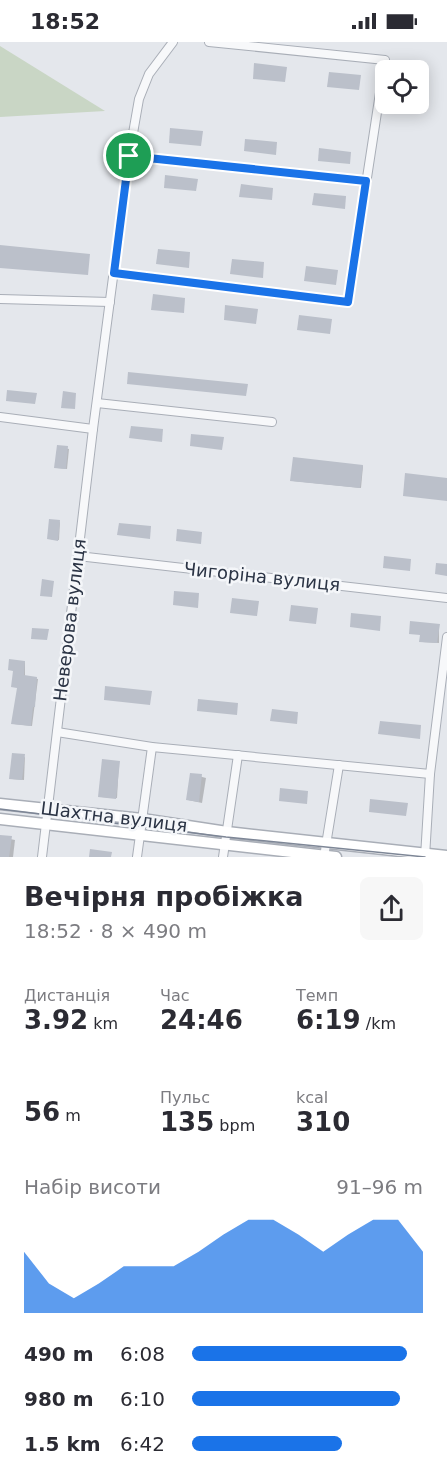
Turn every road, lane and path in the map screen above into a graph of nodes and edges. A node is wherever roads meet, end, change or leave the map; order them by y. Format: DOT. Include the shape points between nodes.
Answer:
graph roads {
  1 [pos="173,42"];
  2 [pos="209,42"];
  3 [pos="129,156"];
  4 [pos="366,181"];
  5 [pos="114,273"];
  6 [pos="0,299"];
  7 [pos="110,302"];
  8 [pos="97,403"];
  9 [pos="0,417"];
  10 [pos="272,422"];
  11 [pos="93,429"];
  12 [pos="78,556"];
  13 [pos="447,598"];
  14 [pos="447,637"];
  15 [pos="57,732"];
  16 [pos="152,747"];
  17 [pos="238,755"];
  18 [pos="339,765"];
  19 [pos="430,774"];
  20 [pos="0,804"];
  21 [pos="47,810"];
  22 [pos="0,819"];
  23 [pos="142,819"];
  24 [pos="45,824"];
  25 [pos="227,832"];
  26 [pos="139,836"];
  27 [pos="326,842"];
  28 [pos="224,851"];
  29 [pos="424,855"];
  30 [pos="447,856"];
  31 [pos="42,857"];
  32 [pos="137,857"];
  33 [pos="328,857"];
  1 -- 3 [label="street, Неверова вулиця" via="149,74 138,99"];
  2 -- 4 [label="street" via="385,60"];
  3 -- 4 [label="street"];
  3 -- 5 [label="street, Неверова вулиця"];
  4 -- 5 [label="street" via="348,302"];
  5 -- 7 [label="street, Неверова вулиця"];
  6 -- 7 [label="street"];
  7 -- 8 [label="street, Неверова вулиця"];
  8 -- 10 [label="street"];
  8 -- 11 [label="street, Неверова вулиця"];
  9 -- 11 [label="street"];
  11 -- 12 [label="street, Неверова вулиця"];
  12 -- 13 [label="street, Чигоріна вулиця"];
  12 -- 15 [label="street, Неверова вулиця"];
  14 -- 19 [label="street"];
  15 -- 16 [label="street"];
  15 -- 21 [label="street, Неверова вулиця"];
  16 -- 17 [label="street"];
  16 -- 23 [label="street"];
  17 -- 18 [label="street"];
  17 -- 25 [label="street"];
  18 -- 19 [label="street"];
  18 -- 27 [label="street, Шахтна вулиця"];
  19 -- 29 [label="street"];
  20 -- 21 [label="main road, Шахтна вулиця"];
  21 -- 23 [label="main road, Шахтна вулиця"];
  21 -- 24 [label="street, Неверова вулиця"];
  22 -- 24 [label="main road, Шахтна вулиця"];
  23 -- 25 [label="main road, Шахтна вулиця"];
  23 -- 26 [label="street"];
  24 -- 26 [label="main road, Шахтна вулиця"];
  24 -- 31 [label="street, Неверова вулиця"];
  25 -- 27 [label="main road, Шахтна вулиця"];
  25 -- 28 [label="street"];
  26 -- 28 [label="main road, Шахтна вулиця"];
  26 -- 32 [label="street"];
  27 -- 29 [label="main road, Шахтна вулиця"];
  27 -- 33 [label="street, Шахтна вулиця"];
  28 -- 33 [label="main road, Шахтна вулиця"];
  29 -- 30 [label="main road, Шахтна вулиця"];
}
